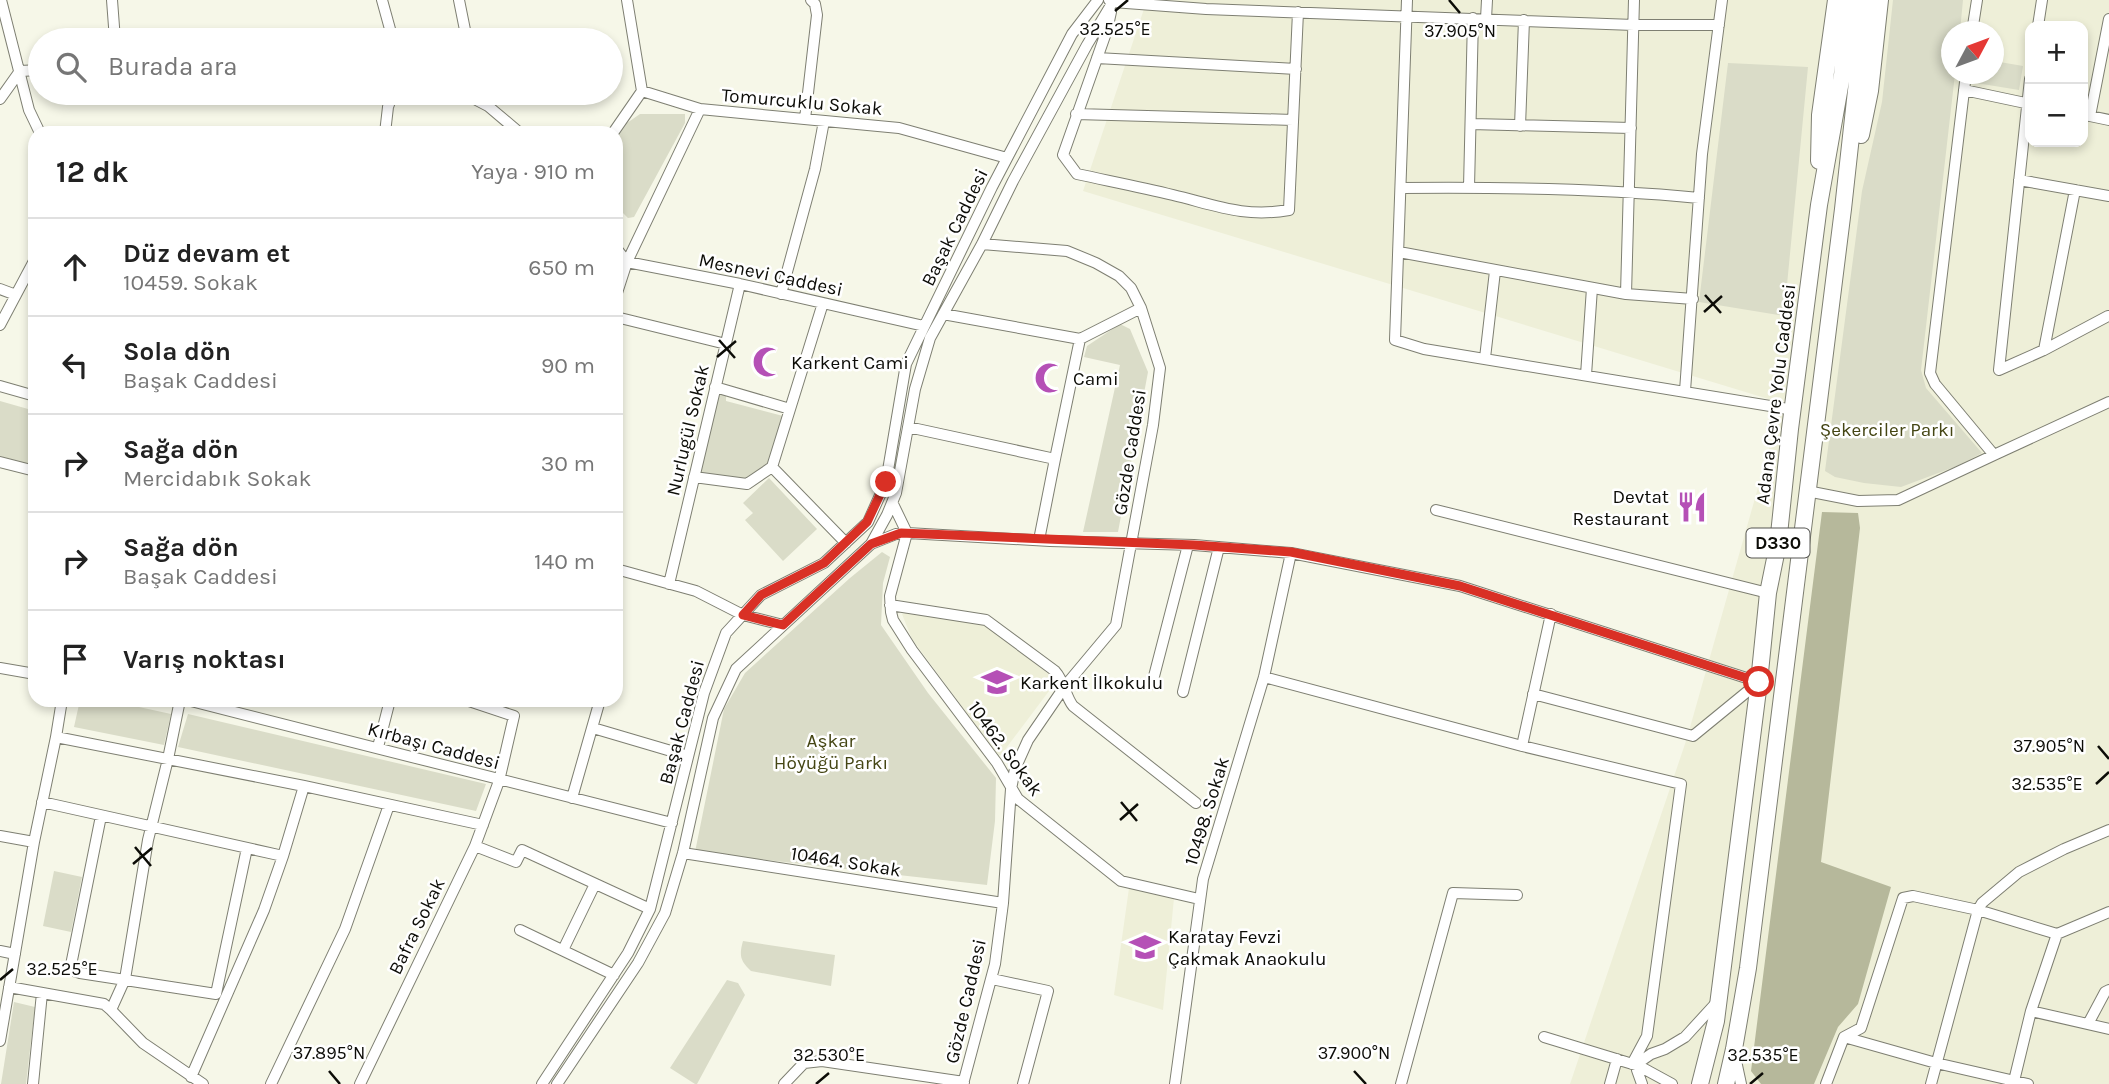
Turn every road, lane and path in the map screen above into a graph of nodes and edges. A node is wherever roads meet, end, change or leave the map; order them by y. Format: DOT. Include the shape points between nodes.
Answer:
graph roads {
  1 [pos="1,0"];
  2 [pos="112,0"];
  3 [pos="382,0"];
  4 [pos="459,0"];
  5 [pos="627,0"];
  6 [pos="811,0"];
  7 [pos="1098,0"];
  8 [pos="1406,0"];
  9 [pos="1487,0"];
  10 [pos="1634,0"];
  11 [pos="1722,0"];
  12 [pos="1836,0"];
  13 [pos="1850,0"];
  14 [pos="1866,0"];
  15 [pos="1880,0"];
  16 [pos="1977,0"];
  17 [pos="2042,0"];
  18 [pos="1112,1"];
  19 [pos="1266,5"];
  20 [pos="1298,12"];
  21 [pos="1406,15"];
  22 [pos="1473,18"];
  23 [pos="1486,19"];
  24 [pos="2109,19"];
  25 [pos="1524,20"];
  26 [pos="387,21"];
  27 [pos="1974,21"];
  28 [pos="2039,21"];
  29 [pos="1634,25"];
  30 [pos="1719,25"];
  31 [pos="114,28"];
  32 [pos="387,28"];
  33 [pos="389,28"];
  34 [pos="465,28"];
  35 [pos="1097,58"];
  36 [pos="1296,69"];
  37 [pos="20,71"];
  38 [pos="28,71"];
  39 [pos="1965,84"];
  40 [pos="1964,89"];
  41 [pos="642,91"];
  42 [pos="0,99"];
  43 [pos="2025,102"];
  44 [pos="389,105"];
  45 [pos="488,106"];
  46 [pos="2088,107"];
  47 [pos="700,109"];
  48 [pos="1076,114"];
  49 [pos="2088,115"];
  50 [pos="805,119"];
  51 [pos="1293,120"];
  52 [pos="2109,120"];
  53 [pos="824,121"];
  54 [pos="1471,124"];
  55 [pos="37,126"];
  56 [pos="386,126"];
  57 [pos="512,126"];
  58 [pos="618,126"];
  59 [pos="1520,126"];
  60 [pos="1631,128"];
  61 [pos="2025,129"];
  62 [pos="1007,158"];
  63 [pos="2019,180"];
  64 [pos="1469,187"];
  65 [pos="1401,188"];
  66 [pos="2076,190"];
  67 [pos="1629,191"];
  68 [pos="2109,196"];
  69 [pos="1699,198"];
  70 [pos="1819,205"];
  71 [pos="1843,209"];
  72 [pos="982,244"];
  73 [pos="1399,252"];
  74 [pos="623,257"];
  75 [pos="627,262"];
  76 [pos="1495,271"];
  77 [pos="28,273"];
  78 [pos="623,274"];
  79 [pos="740,284"];
  80 [pos="1592,288"];
  81 [pos="0,289"];
  82 [pos="781,293"];
  83 [pos="1626,294"];
  84 [pos="16,295"];
  85 [pos="1693,299"];
  86 [pos="823,303"];
  87 [pos="1141,308"];
  88 [pos="943,314"];
  89 [pos="2109,314"];
  90 [pos="623,319"];
  91 [pos="0,325"];
  92 [pos="924,326"];
  93 [pos="1080,339"];
  94 [pos="726,344"];
  95 [pos="2044,350"];
  96 [pos="1485,358"];
  97 [pos="1586,375"];
  98 [pos="0,386"];
  99 [pos="715,387"];
  100 [pos="1685,391"];
  101 [pos="28,394"];
  102 [pos="2109,402"];
  103 [pos="790,409"];
  104 [pos="1794,410"];
  105 [pos="908,427"];
  106 [pos="1994,455"];
  107 [pos="1055,459"];
  108 [pos="0,462"];
  109 [pos="772,467"];
  110 [pos="28,469"];
  111 [pos="694,477"];
  112 [pos="1807,491"];
  113 [pos="893,504"];
  114 [pos="1436,510"];
  115 [pos="906,533"];
  116 [pos="1039,540"];
  117 [pos="846,543"];
  118 [pos="1132,543"];
  119 [pos="871,544"];
  120 [pos="1188,545"];
  121 [pos="1219,547"];
  122 [pos="1291,552"];
  123 [pos="623,571"];
  124 [pos="669,584"];
  125 [pos="1768,593"];
  126 [pos="890,605"];
  127 [pos="1550,614"];
  128 [pos="743,615"];
  129 [pos="783,625"];
  130 [pos="0,668"];
  131 [pos="28,673"];
  132 [pos="1264,677"];
  133 [pos="1759,682"];
  134 [pos="1152,684"];
  135 [pos="1065,686"];
  136 [pos="1183,692"];
  137 [pos="1533,694"];
  138 [pos="61,707"];
  139 [pos="179,707"];
  140 [pos="215,707"];
  141 [pos="388,707"];
  142 [pos="487,707"];
  143 [pos="598,707"];
  144 [pos="593,728"];
  145 [pos="56,737"];
  146 [pos="1522,746"];
  147 [pos="378,747"];
  148 [pos="688,756"];
  149 [pos="168,759"];
  150 [pos="499,781"];
  151 [pos="304,786"];
  152 [pos="1011,789"];
  153 [pos="572,798"];
  154 [pos="42,802"];
  155 [pos="1196,803"];
  156 [pos="389,804"];
  157 [pos="101,816"];
  158 [pos="672,823"];
  159 [pos="483,825"];
  160 [pos="152,828"];
  161 [pos="2109,830"];
  162 [pos="0,836"];
  163 [pos="34,842"];
  164 [pos="475,846"];
  165 [pos="247,848"];
  166 [pos="683,853"];
  167 [pos="283,856"];
  168 [pos="595,884"];
  169 [pos="1517,895"];
  170 [pos="1199,900"];
  171 [pos="1003,903"];
  172 [pos="650,908"];
  173 [pos="1978,909"];
  174 [pos="2109,912"];
  175 [pos="520,930"];
  176 [pos="2057,934"];
  177 [pos="564,950"];
  178 [pos="0,951"];
  179 [pos="15,954"];
  180 [pos="614,975"];
  181 [pos="125,979"];
  182 [pos="992,979"];
  183 [pos="9,987"];
  184 [pos="2109,990"];
  185 [pos="42,993"];
  186 [pos="216,994"];
  187 [pos="227,999"];
  188 [pos="1718,1001"];
  189 [pos="111,1010"];
  190 [pos="2031,1011"];
  191 [pos="2088,1024"];
  192 [pos="1,1027"];
  193 [pos="2109,1029"];
  194 [pos="1544,1037"];
  195 [pos="1844,1037"];
  196 [pos="0,1041"];
  197 [pos="1734,1049"];
  198 [pos="1617,1059"];
  199 [pos="1937,1063"];
  200 [pos="1635,1065"];
  201 [pos="191,1077"];
  202 [pos="2014,1081"];
  203 [pos="963,1083"];
  204 [pos="33,1084"];
  205 [pos="203,1084"];
  206 [pos="271,1084"];
  207 [pos="359,1084"];
  208 [pos="542,1084"];
  209 [pos="557,1084"];
  210 [pos="784,1084"];
  211 [pos="1023,1084"];
  212 [pos="1175,1084"];
  213 [pos="1401,1084"];
  214 [pos="1610,1084"];
  215 [pos="1642,1084"];
  216 [pos="1672,1084"];
  217 [pos="1700,1084"];
  218 [pos="1726,1084"];
  219 [pos="1741,1084"];
  220 [pos="1826,1084"];
  221 [pos="1931,1084"];
  222 [pos="2028,1084"];
  1 -- 37 [label="street"];
  2 -- 31 [label="street"];
  3 -- 26 [label="street"];
  4 -- 34 [label="street"];
  5 -- 41 [label="street"];
  6 -- 50 [label="street" via="817,15"];
  7 -- 62 [label="street, Başak Caddesi" via="1072,34"];
  8 -- 21 [label="street"];
  9 -- 23 [label="street"];
  10 -- 29 [label="street"];
  11 -- 30 [label="street"];
  12 -- 70 [label="highway" via="1820,116"];
  13 -- 70 [label="highway, Adana Çevre Yolu Caddesi / D330"];
  14 -- 71 [label="highway, D330"];
  15 -- 71 [label="highway" via="1870,91"];
  16 -- 27 [label="street"];
  17 -- 28 [label="street"];
  18 -- 19 [label="street" via="1206,9"];
  18 -- 35 [label="street"];
  18 -- 72 [label="street, Başak Caddesi"];
  19 -- 20 [label="street"];
  20 -- 21 [label="street"];
  20 -- 36 [label="street"];
  21 -- 22 [label="street"];
  21 -- 65 [label="street"];
  22 -- 23 [label="street"];
  22 -- 54 [label="street"];
  23 -- 25 [label="street"];
  24 -- 46 [label="street"];
  25 -- 29 [label="street"];
  25 -- 59 [label="street"];
  26 -- 32 [label="street"];
  26 -- 33 [label="street"];
  29 -- 30 [label="street"];
  29 -- 60 [label="street"];
  30 -- 69 [label="street"];
  35 -- 36 [label="street"];
  35 -- 48 [label="street"];
  36 -- 51 [label="street"];
  37 -- 38 [label="street"];
  37 -- 42 [label="street"];
  37 -- 55 [label="street"];
  39 -- 40 [label="street"];
  40 -- 43 [label="street"];
  40 -- 106 [label="street" via="1930,373"];
  41 -- 47 [label="street, Tomurcuklu Sokak"];
  41 -- 58 [label="street"];
  44 -- 56 [label="street"];
  45 -- 57 [label="street"];
  47 -- 50 [label="street, Tomurcuklu Sokak"];
  47 -- 75 [label="street"];
  48 -- 51 [label="street"];
  48 -- 51 [label="street" via="1063,155 1077,174 1266,214 1289,210"];
  49 -- 52 [label="street"];
  50 -- 53 [label="street, Tomurcuklu Sokak"];
  53 -- 62 [label="street, Tomurcuklu Sokak" via="899,128"];
  53 -- 82 [label="street"];
  54 -- 59 [label="street"];
  54 -- 64 [label="street"];
  59 -- 60 [label="street"];
  60 -- 67 [label="street"];
  61 -- 63 [label="street"];
  62 -- 92 [label="street, Başak Caddesi"];
  63 -- 66 [label="street"];
  63 -- 95 [label="street" via="1999,370"];
  64 -- 65 [label="street"];
  64 -- 67 [label="street"];
  65 -- 73 [label="street"];
  66 -- 68 [label="street"];
  66 -- 95 [label="street"];
  67 -- 69 [label="street"];
  67 -- 83 [label="street"];
  69 -- 85 [label="street"];
  70 -- 104 [label="highway, Adana Çevre Yolu Caddesi / D330"];
  71 -- 112 [label="highway, D330"];
  72 -- 87 [label="street, Gözde Caddesi" via="1067,251 1119,276"];
  72 -- 88 [label="street, Başak Caddesi"];
  73 -- 76 [label="street"];
  73 -- 96 [label="street" via="1395,341"];
  74 -- 75 [label="street"];
  75 -- 78 [label="street"];
  75 -- 79 [label="street, Mesnevi Caddesi"];
  76 -- 80 [label="street"];
  76 -- 96 [label="street"];
  77 -- 84 [label="street"];
  79 -- 82 [label="street, Mesnevi Caddesi"];
  79 -- 94 [label="street, Nurlugül Sokak"];
  80 -- 83 [label="street"];
  80 -- 97 [label="street"];
  81 -- 84 [label="street"];
  82 -- 86 [label="street, Mesnevi Caddesi"];
  83 -- 85 [label="street"];
  84 -- 91 [label="street"];
  85 -- 100 [label="street"];
  86 -- 92 [label="street, Mesnevi Caddesi"];
  86 -- 103 [label="street"];
  87 -- 93 [label="street"];
  87 -- 118 [label="street, Gözde Caddesi" via="1160,368"];
  88 -- 93 [label="street"];
  88 -- 105 [label="street, Başak Caddesi" via="930,338"];
  89 -- 95 [label="street"];
  90 -- 94 [label="street"];
  92 -- 117 [label="street, Başak Caddesi" via="906,364 886,482 867,522"];
  93 -- 107 [label="street"];
  94 -- 99 [label="street, Nurlugül Sokak"];
  96 -- 97 [label="street"];
  97 -- 100 [label="street"];
  98 -- 101 [label="street"];
  99 -- 103 [label="street"];
  99 -- 111 [label="street, Nurlugül Sokak"];
  100 -- 104 [label="street"];
  102 -- 106 [label="street"];
  103 -- 109 [label="street"];
  104 -- 125 [label="highway, Adana Çevre Yolu Caddesi / D330"];
  105 -- 107 [label="street"];
  105 -- 113 [label="street, Başak Caddesi"];
  106 -- 112 [label="street" via="1898,500 1858,501"];
  107 -- 116 [label="street"];
  108 -- 110 [label="street"];
  109 -- 111 [label="street" via="747,484"];
  109 -- 117 [label="street"];
  111 -- 124 [label="street, Nurlugül Sokak"];
  112 -- 197 [label="highway, D330"];
  113 -- 115 [label="street"];
  113 -- 119 [label="street, Başak Caddesi"];
  114 -- 125 [label="street"];
  115 -- 116 [label="street"];
  115 -- 119 [label="street"];
  115 -- 126 [label="street"];
  116 -- 118 [label="street"];
  117 -- 128 [label="street, Başak Caddesi" via="824,563 761,595"];
  118 -- 120 [label="street"];
  118 -- 135 [label="street, Gözde Caddesi" via="1116,625"];
  119 -- 129 [label="street, Başak Caddesi"];
  120 -- 121 [label="street"];
  120 -- 134 [label="street"];
  121 -- 122 [label="street"];
  121 -- 136 [label="street"];
  122 -- 127 [label="street" via="1460,586"];
  122 -- 132 [label="street, 10498. Sokak"];
  123 -- 124 [label="street"];
  124 -- 128 [label="street" via="696,591"];
  125 -- 133 [label="highway, Adana Çevre Yolu Caddesi / D330"];
  126 -- 135 [label="street" via="986,620 1055,671"];
  126 -- 152 [label="street, 10462. Sokak" via="904,639 997,762"];
  127 -- 133 [label="street"];
  127 -- 137 [label="street"];
  128 -- 129 [label="street"];
  128 -- 148 [label="street, Başak Caddesi" via="726,633 704,692"];
  129 -- 166 [label="street, Başak Caddesi" via="736,669 713,719"];
  130 -- 131 [label="street"];
  132 -- 146 [label="street"];
  132 -- 170 [label="street, 10498. Sokak"];
  133 -- 137 [label="street" via="1693,736"];
  133 -- 188 [label="highway, Adana Çevre Yolu Caddesi / D330"];
  135 -- 152 [label="street, Gözde Caddesi" via="1021,754"];
  135 -- 155 [label="street" via="1073,706"];
  137 -- 146 [label="street"];
  138 -- 145 [label="street"];
  139 -- 149 [label="street"];
  140 -- 147 [label="street, Kırbaşı Caddesi"];
  141 -- 147 [label="street"];
  142 -- 150 [label="street, Bafra Sokak" via="514,716"];
  143 -- 144 [label="street"];
  144 -- 148 [label="street"];
  144 -- 153 [label="street"];
  145 -- 149 [label="street"];
  145 -- 154 [label="street"];
  146 -- 200 [label="street" via="1681,785 1647,1036"];
  147 -- 150 [label="street, Kırbaşı Caddesi"];
  148 -- 158 [label="street, Başak Caddesi"];
  149 -- 151 [label="street"];
  149 -- 160 [label="street"];
  150 -- 153 [label="street, Kırbaşı Caddesi"];
  150 -- 159 [label="street, Bafra Sokak"];
  151 -- 156 [label="street"];
  151 -- 167 [label="street"];
  152 -- 170 [label="street, 10462. Sokak" via="1026,807 1121,881"];
  152 -- 171 [label="street, Gözde Caddesi"];
  153 -- 158 [label="street, Kırbaşı Caddesi"];
  154 -- 157 [label="street"];
  154 -- 163 [label="street"];
  156 -- 159 [label="street"];
  156 -- 206 [label="street" via="345,929"];
  157 -- 160 [label="street"];
  157 -- 181 [label="street" via="71,965 80,973"];
  158 -- 172 [label="street, Başak Caddesi"];
  159 -- 164 [label="street, Bafra Sokak"];
  160 -- 165 [label="street"];
  160 -- 181 [label="street"];
  161 -- 173 [label="street" via="2019,872"];
  162 -- 163 [label="street"];
  163 -- 179 [label="street"];
  164 -- 168 [label="street" via="516,862 522,850"];
  164 -- 207 [label="street, Bafra Sokak"];
  165 -- 167 [label="street"];
  165 -- 186 [label="street"];
  166 -- 171 [label="street, 10464. Sokak"];
  166 -- 209 [label="street, Başak Caddesi" via="665,913 638,963"];
  167 -- 187 [label="street"];
  168 -- 172 [label="street"];
  168 -- 177 [label="street"];
  169 -- 213 [label="street" via="1453,894"];
  170 -- 212 [label="street, 10498. Sokak"];
  171 -- 182 [label="street, Gözde Caddesi"];
  172 -- 180 [label="street, Başak Caddesi"];
  173 -- 176 [label="street"];
  173 -- 195 [label="street" via="1903,898 1861,1028"];
  173 -- 199 [label="street"];
  174 -- 176 [label="street"];
  175 -- 177 [label="street"];
  176 -- 190 [label="street"];
  177 -- 180 [label="street"];
  178 -- 179 [label="street"];
  179 -- 183 [label="street"];
  180 -- 208 [label="street, Başak Caddesi"];
  181 -- 186 [label="street"];
  181 -- 189 [label="street"];
  182 -- 203 [label="street, Gözde Caddesi"];
  182 -- 211 [label="street" via="1048,991"];
  183 -- 185 [label="street"];
  183 -- 192 [label="street"];
  184 -- 191 [label="street"];
  185 -- 189 [label="street" via="104,1004"];
  185 -- 204 [label="street"];
  186 -- 187 [label="street"];
  187 -- 201 [label="street"];
  188 -- 200 [label="street" via="1685,1037"];
  188 -- 217 [label="highway, Adana Çevre Yolu Caddesi / D330"];
  189 -- 201 [label="street" via="143,1043"];
  190 -- 191 [label="street"];
  190 -- 202 [label="street"];
  191 -- 193 [label="street"];
  192 -- 196 [label="street"];
  194 -- 198 [label="street"];
  195 -- 199 [label="street"];
  195 -- 220 [label="street"];
  197 -- 218 [label="highway, D330"];
  197 -- 219 [label="street"];
  198 -- 200 [label="street"];
  198 -- 214 [label="street"];
  199 -- 202 [label="street"];
  199 -- 221 [label="street"];
  200 -- 215 [label="street"];
  200 -- 216 [label="street"];
  201 -- 205 [label="street"];
  202 -- 222 [label="street"];
  203 -- 210 [label="street" via="822,1060 804,1063"];
}
